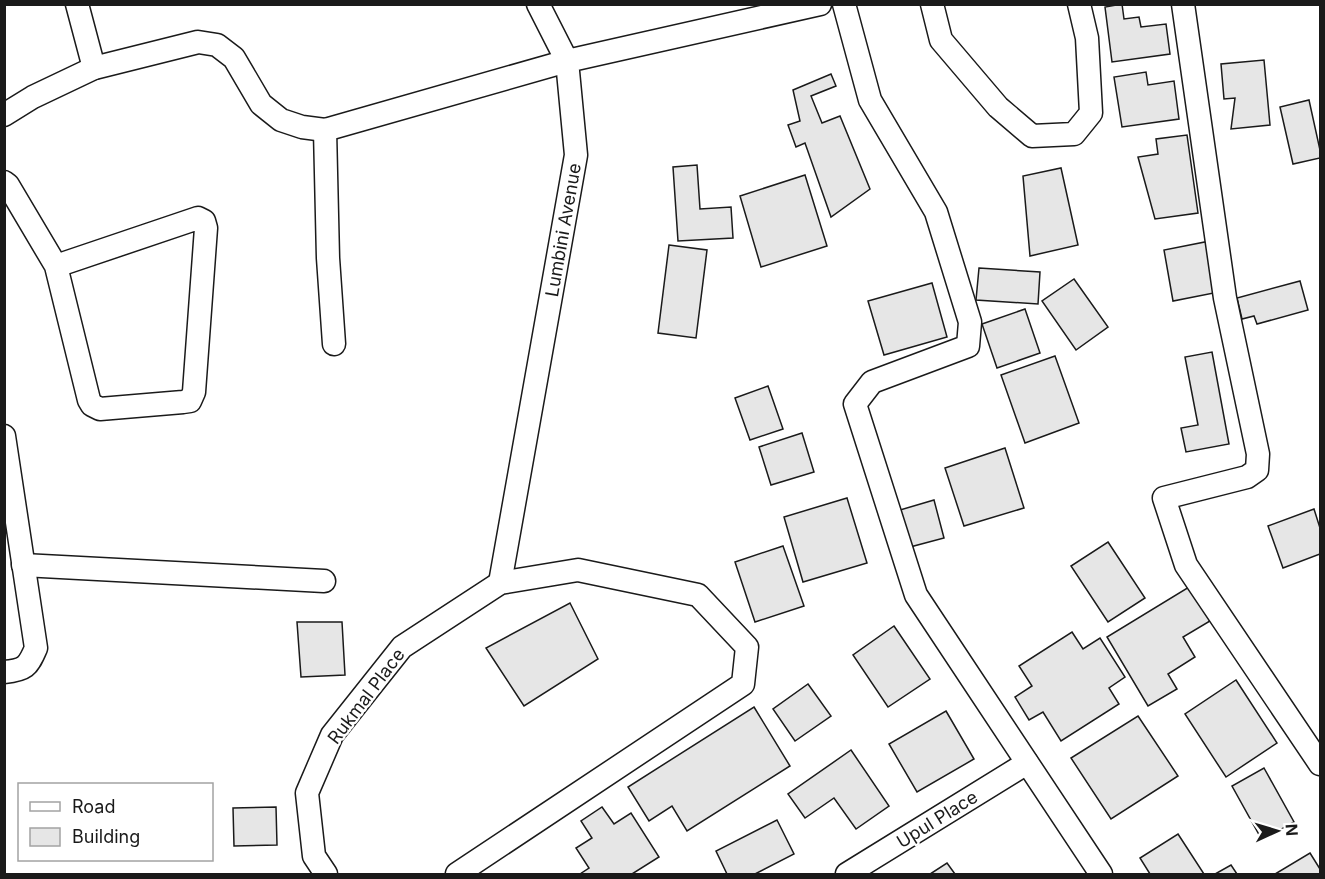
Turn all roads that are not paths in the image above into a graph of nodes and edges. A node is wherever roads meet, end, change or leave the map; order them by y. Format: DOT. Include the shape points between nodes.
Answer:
graph roads {
  1 [pos="77,4"];
  2 [pos="538,4"];
  3 [pos="820,4"];
  4 [pos="844,4"];
  5 [pos="932,4"];
  6 [pos="1079,4"];
  7 [pos="1183,4"];
  8 [pos="734,14"];
  9 [pos="567,61"];
  10 [pos="94,68"];
  11 [pos="4,115"];
  12 [pos="325,130"];
  13 [pos="4,182"];
  14 [pos="56,266"];
  15 [pos="334,344"];
  16 [pos="4,436"];
  17 [pos="23,565"];
  18 [pos="324,581"];
  19 [pos="500,583"];
  20 [pos="4,672"];
  21 [pos="1027,763"];
  22 [pos="1320,764"];
  23 [pos="326,874"];
  24 [pos="457,874"];
  25 [pos="847,874"];
  26 [pos="1101,874"];
  1 -- 10 [label="street"];
  2 -- 9 [label="street"];
  3 -- 8 [label="street"];
  4 -- 21 [label="street" via="870,100 936,212 970,322 968,346 872,382 855,404 916,595"];
  5 -- 6 [label="street" via="941,40 998,107 1032,136 1074,134 1091,113 1087,38"];
  7 -- 22 [label="street" via="1224,298 1258,454 1257,470 1247,477 1164,498 1186,565"];
  8 -- 9 [label="street"];
  9 -- 12 [label="street"];
  9 -- 19 [label="street, Lumbini Avenue" via="576,155"];
  10 -- 11 [label="street"];
  10 -- 12 [label="street" via="198,42 217,45 234,58 261,104 281,120"];
  12 -- 15 [label="street"];
  13 -- 14 [label="street"];
  14 -- 14 [label="street" via="92,405 100,409 190,401 194,392 204,221 198,218"];
  16 -- 17 [label="street"];
  17 -- 18 [label="street"];
  17 -- 20 [label="street" via="36,648 31,661 20,670"];
  19 -- 23 [label="street, Rukmal Place" via="402,647 332,735 307,793 314,856"];
  19 -- 24 [label="street, Rukmal Place" via="578,570 698,595 747,647 743,684"];
  21 -- 25 [label="street, Upul Place"];
  21 -- 26 [label="street"];
}
